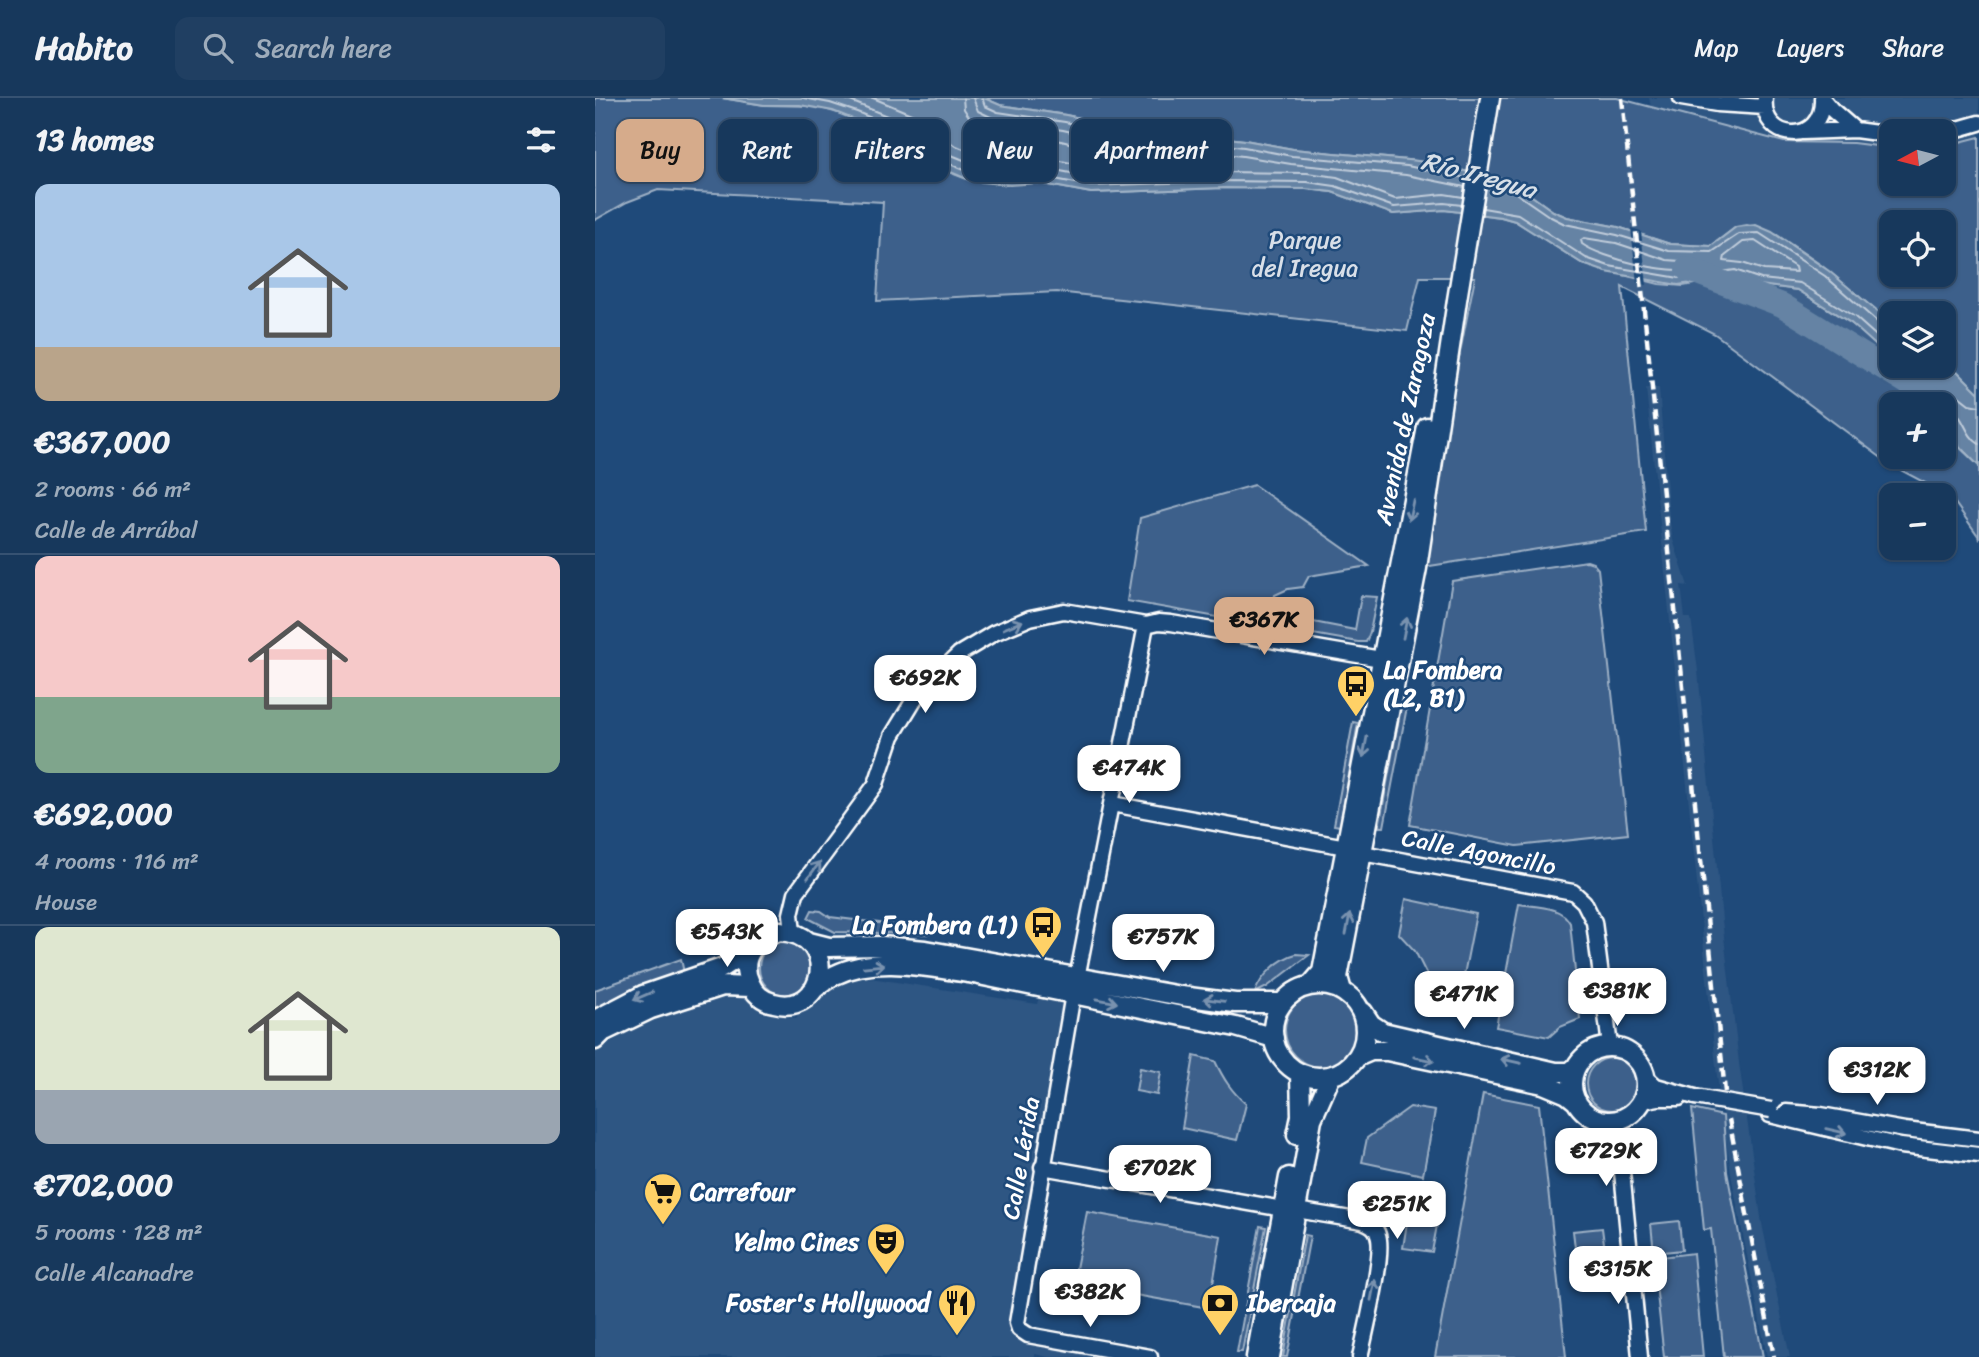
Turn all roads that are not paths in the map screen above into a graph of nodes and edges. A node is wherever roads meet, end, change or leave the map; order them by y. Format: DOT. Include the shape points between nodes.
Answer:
graph roads {
  1 [pos="1490,98"];
  2 [pos="1681,98"];
  3 [pos="1822,98"];
  4 [pos="1765,102"];
  5 [pos="1979,123"];
  6 [pos="1957,129"];
  7 [pos="1855,130"];
  8 [pos="1801,132"];
  9 [pos="1879,133"];
  10 [pos="1457,300"];
  11 [pos="1146,625"];
  12 [pos="1381,659"];
  13 [pos="1112,804"];
  14 [pos="1354,850"];
  15 [pos="793,932"];
  16 [pos="809,942"];
  17 [pos="750,950"];
  18 [pos="1008,973"];
  19 [pos="1075,986"];
  20 [pos="1310,986"];
  21 [pos="751,987"];
  22 [pos="1342,990"];
  23 [pos="812,991"];
  24 [pos="1282,1003"];
  25 [pos="1357,1004"];
  26 [pos="595,1020"];
  27 [pos="1274,1038"];
  28 [pos="595,1040"];
  29 [pos="1609,1046"];
  30 [pos="1357,1057"];
  31 [pos="1576,1067"];
  32 [pos="1300,1073"];
  33 [pos="1331,1076"];
  34 [pos="1646,1077"];
  35 [pos="1695,1099"];
  36 [pos="1642,1101"];
  37 [pos="1577,1102"];
  38 [pos="1771,1113"];
  39 [pos="1617,1120"];
  40 [pos="1979,1139"];
  41 [pos="1979,1155"];
  42 [pos="1042,1167"];
  43 [pos="1289,1210"];
  44 [pos="1150,1357"];
  45 [pos="1256,1357"];
  46 [pos="1269,1357"];
  47 [pos="1360,1357"];
  48 [pos="1640,1357"];
  1 -- 10 [label="main road"];
  2 -- 4 [label="street" via="1717,104"];
  3 -- 7 [label="street"];
  3 -- 8 [label="street" via="1819,119"];
  4 -- 8 [label="street" via="1771,122 1779,130"];
  5 -- 6 [label="street"];
  7 -- 8 [label="street"];
  7 -- 9 [label="street"];
  10 -- 12 [label="main road, Avenida de Zaragoza, one-way" via="1443,344"];
  14 -- 10 [label="main road, Avenida de Zaragoza, one-way" via="1417,568"];
  11 -- 12 [label="street" via="1171,622"];
  11 -- 13 [label="street, Calle Lérida"];
  15 -- 11 [label="street, one-way" via="796,893 876,784 892,736 917,695 959,654 1030,618 1064,611"];
  12 -- 14 [label="main road, Avenida de Zaragoza, one-way"];
  13 -- 14 [label="street, Calle Agoncillo"];
  13 -- 19 [label="street, Calle Lérida"];
  14 -- 20 [label="main road, Avenida de Zaragoza" via="1322,972"];
  22 -- 14 [label="main road, Avenida de Zaragoza, one-way" via="1338,977"];
  14 -- 29 [label="street, Calle Agoncillo" via="1573,892 1594,922"];
  15 -- 16 [label="main road"];
  15 -- 17 [label="main road" via="768,934"];
  16 -- 18 [label="main road" via="829,947 925,950"];
  16 -- 23 [label="main road" via="820,971"];
  17 -- 21 [label="main road" via="746,969"];
  17 -- 26 [label="main road, one-way" via="722,968 643,995"];
  18 -- 19 [label="main road"];
  23 -- 18 [label="main road, one-way" via="846,970 880,964"];
  24 -- 19 [label="main road, one-way" via="1235,1003"];
  19 -- 27 [label="main road, one-way"];
  19 -- 42 [label="street, Calle Lérida"];
  20 -- 22 [label="main road"];
  20 -- 24 [label="main road"];
  21 -- 23 [label="main road" via="768,1002 789,1006 805,1000"];
  21 -- 28 [label="main road" via="723,986 651,1009"];
  22 -- 25 [label="main road"];
  24 -- 27 [label="main road"];
  25 -- 30 [label="main road" via="1365,1030"];
  31 -- 25 [label="main road, one-way" via="1556,1072 1383,1032"];
  27 -- 32 [label="main road" via="1287,1064"];
  29 -- 31 [label="main road" via="1590,1052"];
  29 -- 34 [label="main road" via="1629,1052"];
  30 -- 33 [label="main road"];
  30 -- 37 [label="main road, one-way" via="1387,1051 1543,1084"];
  31 -- 37 [label="main road" via="1572,1085"];
  32 -- 33 [label="main road"];
  32 -- 43 [label="main road" via="1301,1116"];
  33 -- 43 [label="main road" via="1312,1119"];
  34 -- 35 [label="street" via="1656,1086"];
  34 -- 36 [label="main road"];
  35 -- 36 [label="street"];
  35 -- 38 [label="street, bridge"];
  36 -- 39 [label="main road"];
  37 -- 39 [label="main road" via="1594,1118"];
  38 -- 40 [label="street" via="1821,1115"];
  38 -- 41 [label="street, one-way" via="1901,1146"];
  39 -- 48 [label="street"];
  42 -- 43 [label="street"];
  42 -- 44 [label="street, Calle Lérida" via="1016,1317 1019,1329 1040,1338"];
  43 -- 45 [label="main road"];
  43 -- 46 [label="main road"];
  47 -- 43 [label="street, one-way" via="1379,1255 1378,1233 1363,1221"];
}
